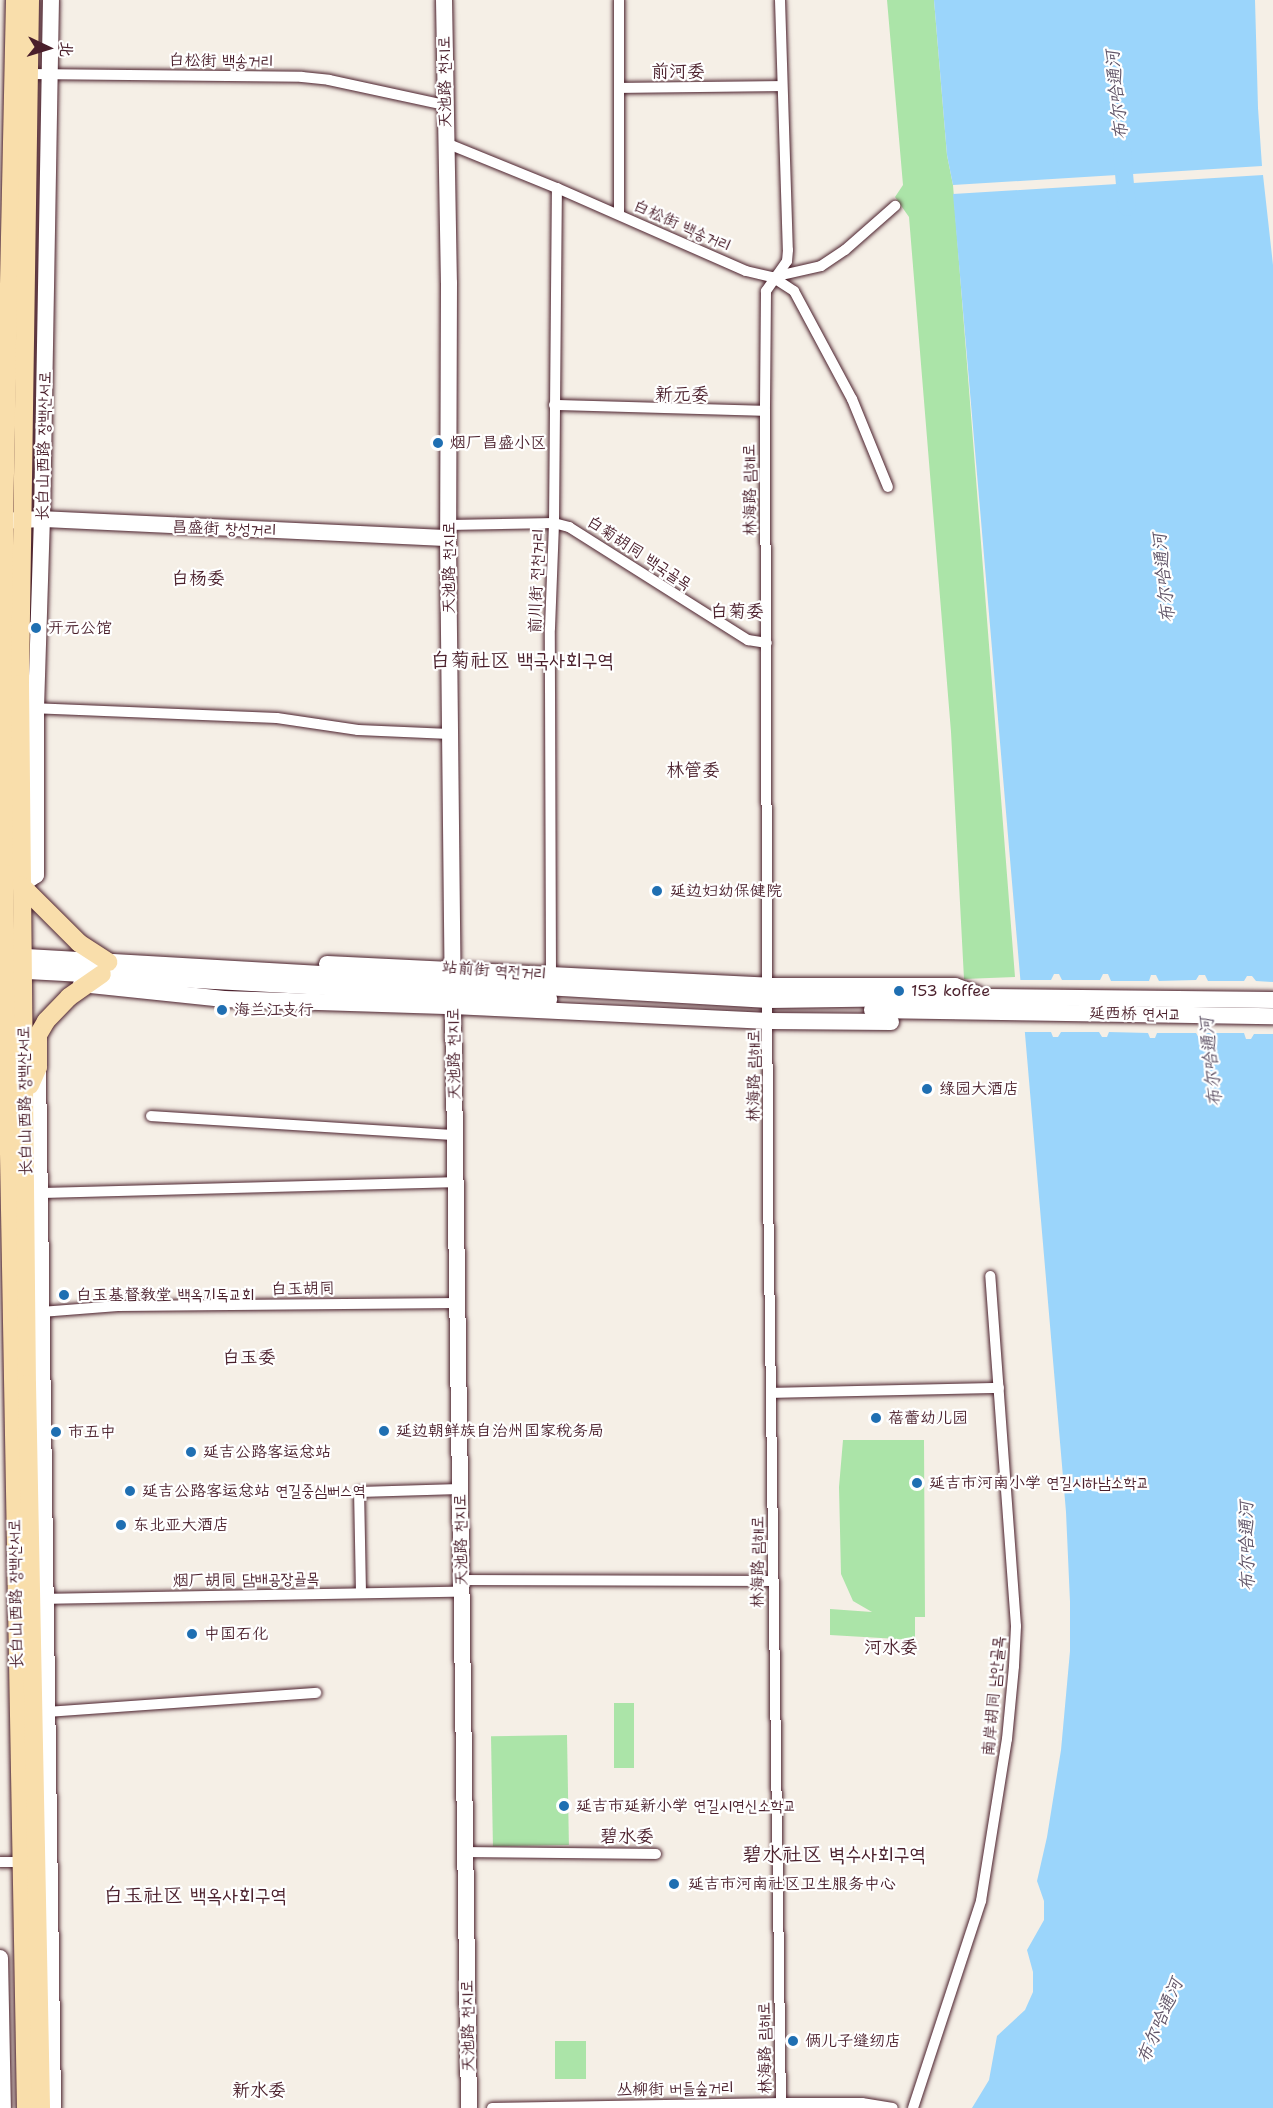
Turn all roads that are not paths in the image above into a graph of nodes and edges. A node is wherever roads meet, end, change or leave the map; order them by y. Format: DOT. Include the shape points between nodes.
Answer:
graph roads {
  1 [pos="15,0"];
  2 [pos="30,0"];
  3 [pos="51,0"];
  4 [pos="444,0"];
  5 [pos="619,0"];
  6 [pos="780,0"];
  7 [pos="50,73"];
  8 [pos="29,74"];
  9 [pos="781,86"];
  10 [pos="619,88"];
  11 [pos="445,105"];
  12 [pos="446,143"];
  13 [pos="557,188"];
  14 [pos="895,206"];
  15 [pos="619,214"];
  16 [pos="773,278"];
  17 [pos="554,405"];
  18 [pos="765,411"];
  19 [pos="888,487"];
  20 [pos="42,519"];
  21 [pos="2,521"];
  22 [pos="23,521"];
  23 [pos="554,524"];
  24 [pos="448,531"];
  25 [pos="767,643"];
  26 [pos="28,708"];
  27 [pos="450,734"];
  28 [pos="1,874"];
  29 [pos="21,885"];
  30 [pos="88,950"];
  31 [pos="2,963"];
  32 [pos="24,964"];
  33 [pos="99,973"];
  34 [pos="551,975"];
  35 [pos="453,988"];
  36 [pos="1273,1000"];
  37 [pos="994,1003"];
  38 [pos="769,1004"];
  39 [pos="1273,1016"];
  40 [pos="3,1027"];
  41 [pos="3,1056"];
  42 [pos="38,1067"];
  43 [pos="26,1095"];
  44 [pos="150,1116"];
  45 [pos="455,1135"];
  46 [pos="456,1182"];
  47 [pos="38,1193"];
  48 [pos="990,1276"];
  49 [pos="458,1303"];
  50 [pos="41,1312"];
  51 [pos="6,1363"];
  52 [pos="36,1384"];
  53 [pos="999,1388"];
  54 [pos="772,1393"];
  55 [pos="460,1489"];
  56 [pos="773,1581"];
  57 [pos="462,1586"];
  58 [pos="361,1593"];
  59 [pos="38,1598"];
  60 [pos="316,1693"];
  61 [pos="48,1712"];
  62 [pos="465,1852"];
  63 [pos="656,1854"];
  64 [pos="0,1862"];
  65 [pos="21,1862"];
  66 [pos="0,1958"];
  67 [pos="781,2103"];
  68 [pos="572,2107"];
  69 [pos="3,2108"];
  70 [pos="26,2108"];
  71 [pos="41,2108"];
  72 [pos="53,2108"];
  73 [pos="469,2108"];
  74 [pos="492,2108"];
  75 [pos="893,2108"];
  76 [pos="913,2108"];
  1 -- 21 [label="main road, 长白山西路 장백산서로"];
  2 -- 8 [label="main road, 长白山西路 장백산서로"];
  3 -- 7 [label="street, 长白山西路 장백산서로"];
  4 -- 11 [label="street, 天池路 천지로"];
  5 -- 10 [label="street"];
  6 -- 9 [label="street, 林海路 림해로"];
  7 -- 8 [label="street, 白松街 백송거리"];
  7 -- 11 [label="street, 白松街 백송거리" via="302,77"];
  7 -- 20 [label="street, 长白山西路 장백산서로"];
  8 -- 22 [label="main road, 长白山西路 장백산서로"];
  9 -- 10 [label="street"];
  9 -- 16 [label="street, 林海路 림해로" via="788,250 783,268"];
  10 -- 15 [label="street"];
  11 -- 12 [label="street, 天池路 천지로"];
  12 -- 13 [label="street, 白松街 백송거리"];
  12 -- 24 [label="street, 天池路 천지로" via="450,305"];
  13 -- 15 [label="street, 白松街 백송거리"];
  13 -- 17 [label="street, 前川街 전천거리"];
  14 -- 16 [label="street, 白松街 백송거리" via="821,266"];
  15 -- 16 [label="street, 白松街 백송거리" via="746,271"];
  16 -- 18 [label="street, 林海路 림해로" via="765,301"];
  16 -- 19 [label="street" via="794,291 852,399"];
  17 -- 18 [label="street"];
  17 -- 23 [label="street, 前川街 전천거리"];
  18 -- 25 [label="street, 林海路 림해로"];
  20 -- 22 [label="street, 昌盛街 창성거리"];
  20 -- 24 [label="street, 昌盛街 창성거리"];
  20 -- 26 [label="street, 长白山西路 장백산서로"];
  21 -- 22 [label="street, 昌盛街 창성거리"];
  21 -- 28 [label="main road, 长白山西路 장백산서로"];
  22 -- 26 [label="main road, 长白山西路 장백산서로"];
  23 -- 24 [label="street, 白菊胡同 백국골목"];
  23 -- 25 [label="street, 白菊胡同 백국골목" via="575,530 748,640"];
  23 -- 34 [label="street, 前川街 전천거리" via="550,628"];
  24 -- 27 [label="street, 天池路 천지로"];
  25 -- 38 [label="street, 林海路 림해로"];
  26 -- 27 [label="street" via="277,718 358,730"];
  26 -- 29 [label="main road, 长白山西路 장백산서로"];
  27 -- 35 [label="street, 天池路 천지로"];
  28 -- 31 [label="main road, 长白山西路 장백산서로"];
  29 -- 30 [label="main road"];
  29 -- 32 [label="main road, 长白山西路 장백산서로"];
  30 -- 32 [label="street, 站前街 역전거리"];
  30 -- 33 [label="main road"];
  30 -- 35 [label="street, 站前街 역전거리" via="229,960"];
  31 -- 32 [label="street, 站前街 역전거리"];
  31 -- 40 [label="main road, 长白山西路 장백산서로"];
  32 -- 33 [label="street, 站前街 역전거리"];
  32 -- 33 [label="street, 站前街 역전거리"];
  32 -- 43 [label="main road, 长白山西路 장백산서로"];
  33 -- 35 [label="street, 站前街 역전거리"];
  33 -- 35 [label="street, 站前街 역전거리" via="224,999"];
  33 -- 42 [label="main road" via="46,1021 38,1035"];
  34 -- 35 [label="street, 站前街 역전거리"];
  34 -- 38 [label="street, 站前街 역전거리"];
  35 -- 38 [label="street, 站前街 역전거리"];
  35 -- 45 [label="street, 天池路 천지로"];
  36 -- 37 [label="street, 延西桥 연서교"];
  37 -- 38 [label="street, 站前街 역전거리"];
  37 -- 38 [label="street, 站前街 역전거리" via="963,1012"];
  37 -- 39 [label="street, 延西桥 연서교"];
  38 -- 54 [label="street, 林海路 림해로"];
  40 -- 41 [label="main road, 长白山西路 장백산서로"];
  41 -- 51 [label="main road, 长白山西路 장백산서로"];
  42 -- 43 [label="main road"];
  42 -- 47 [label="street"];
  43 -- 52 [label="main road, 长白山西路 장백산서로"];
  44 -- 45 [label="street"];
  45 -- 46 [label="street, 天池路 천지로"];
  46 -- 47 [label="street"];
  46 -- 49 [label="street, 天池路 천지로"];
  47 -- 50 [label="street"];
  48 -- 53 [label="street, 南岸胡同 남안골목"];
  49 -- 50 [label="street, 白玉胡同" via="118,1306"];
  49 -- 55 [label="street, 天池路 천지로"];
  50 -- 52 [label="street"];
  51 -- 65 [label="main road, 长白山西路 장백산서로"];
  52 -- 59 [label="main road, 长白山西路 장백산서로"];
  53 -- 54 [label="street"];
  53 -- 76 [label="street, 南岸胡同 남안골목" via="1016,1626 1007,1738 981,1901"];
  54 -- 56 [label="street, 林海路 림해로"];
  55 -- 57 [label="street, 天池路 천지로"];
  55 -- 58 [label="street" via="359,1492"];
  56 -- 57 [label="street, 烟厂胡同 담배공장골목"];
  56 -- 67 [label="street, 林海路 림해로"];
  57 -- 58 [label="street, 烟厂胡同 담배공장골목"];
  57 -- 62 [label="street, 天池路 천지로"];
  58 -- 59 [label="street, 烟厂胡同 담배공장골목"];
  59 -- 61 [label="street"];
  59 -- 71 [label="main road, 长白山西路 장백산서로"];
  60 -- 61 [label="street"];
  61 -- 72 [label="street"];
  62 -- 63 [label="street"];
  62 -- 73 [label="street, 天池路 천지로"];
  64 -- 65 [label="street"];
  65 -- 70 [label="main road, 长白山西路 장백산서로"];
  66 -- 69 [label="street"];
  67 -- 68 [label="street, 丛柳街 버들숲거리"];
  67 -- 75 [label="street, 丛柳街 버들숲거리" via="862,2103"];
  68 -- 74 [label="street, 丛柳街 버들숲거리"];
}
